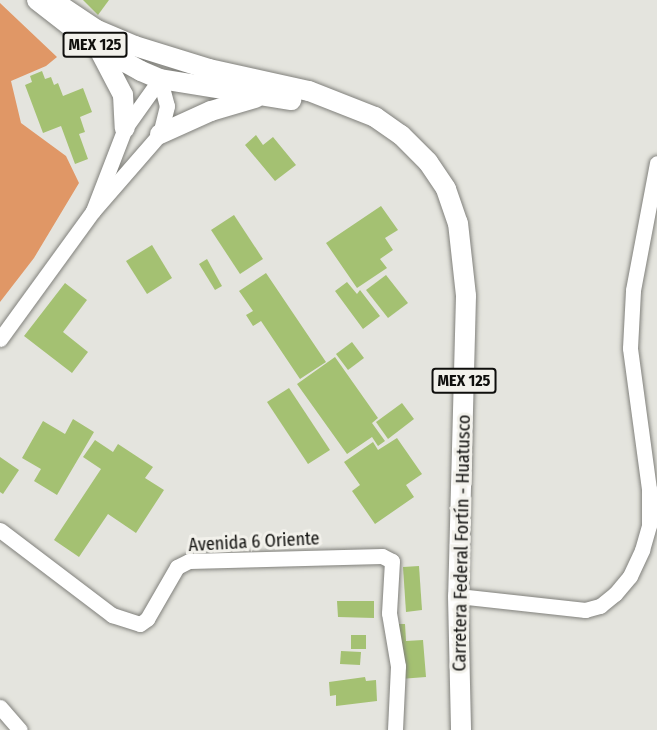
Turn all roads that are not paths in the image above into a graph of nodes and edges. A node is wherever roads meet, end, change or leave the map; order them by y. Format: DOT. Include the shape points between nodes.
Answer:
graph roads {
  1 [pos="37,0"];
  2 [pos="52,0"];
  3 [pos="96,46"];
  4 [pos="135,46"];
  5 [pos="209,69"];
  6 [pos="160,79"];
  7 [pos="262,96"];
  8 [pos="326,98"];
  9 [pos="125,128"];
  10 [pos="160,134"];
  11 [pos="657,163"];
  12 [pos="93,211"];
  13 [pos="0,339"];
  14 [pos="653,494"];
  15 [pos="0,530"];
  16 [pos="458,596"];
  17 [pos="0,707"];
  18 [pos="20,730"];
  19 [pos="395,730"];
  20 [pos="461,730"];
  1 -- 3 [label="main road, Carretera Federal Fortín - Huatusco / MEX 125"];
  2 -- 4 [label="main road, Carretera Federal Fortín - Huatusco / MEX 125" via="97,30"];
  3 -- 6 [label="main road, Carretera Federal Fortín - Huatusco / MEX 125"];
  3 -- 9 [label="main road" via="123,95"];
  4 -- 5 [label="main road, Carretera Federal Fortín - Huatusco / MEX 125"];
  4 -- 6 [label="main road"];
  5 -- 6 [label="main road"];
  5 -- 8 [label="main road, Carretera Federal Fortín - Huatusco / MEX 125"];
  6 -- 7 [label="main road, Carretera Federal Fortín - Huatusco / MEX 125"];
  6 -- 9 [label="street"];
  6 -- 10 [label="street" via="167,106"];
  7 -- 8 [label="main road, Carretera Federal Fortín - Huatusco / MEX 125" via="309,102"];
  7 -- 10 [label="main road" via="211,111"];
  8 -- 16 [label="main road, Carretera Federal Fortín - Huatusco / MEX 125" via="375,117 401,135 428,162 446,189 458,223 466,296"];
  9 -- 12 [label="street"];
  10 -- 12 [label="street"];
  11 -- 14 [label="street" via="636,270 630,348"];
  12 -- 13 [label="street"];
  14 -- 16 [label="street" via="650,525 630,576 600,606 562,610"];
  15 -- 19 [label="street, Avenida 6 Oriente" via="112,615 140,624 147,619 177,567 189,561 382,556 392,561 389,614 398,666"];
  16 -- 20 [label="main road, Carretera Federal Fortín - Huatusco / MEX 125"];
  17 -- 18 [label="street"];
}
